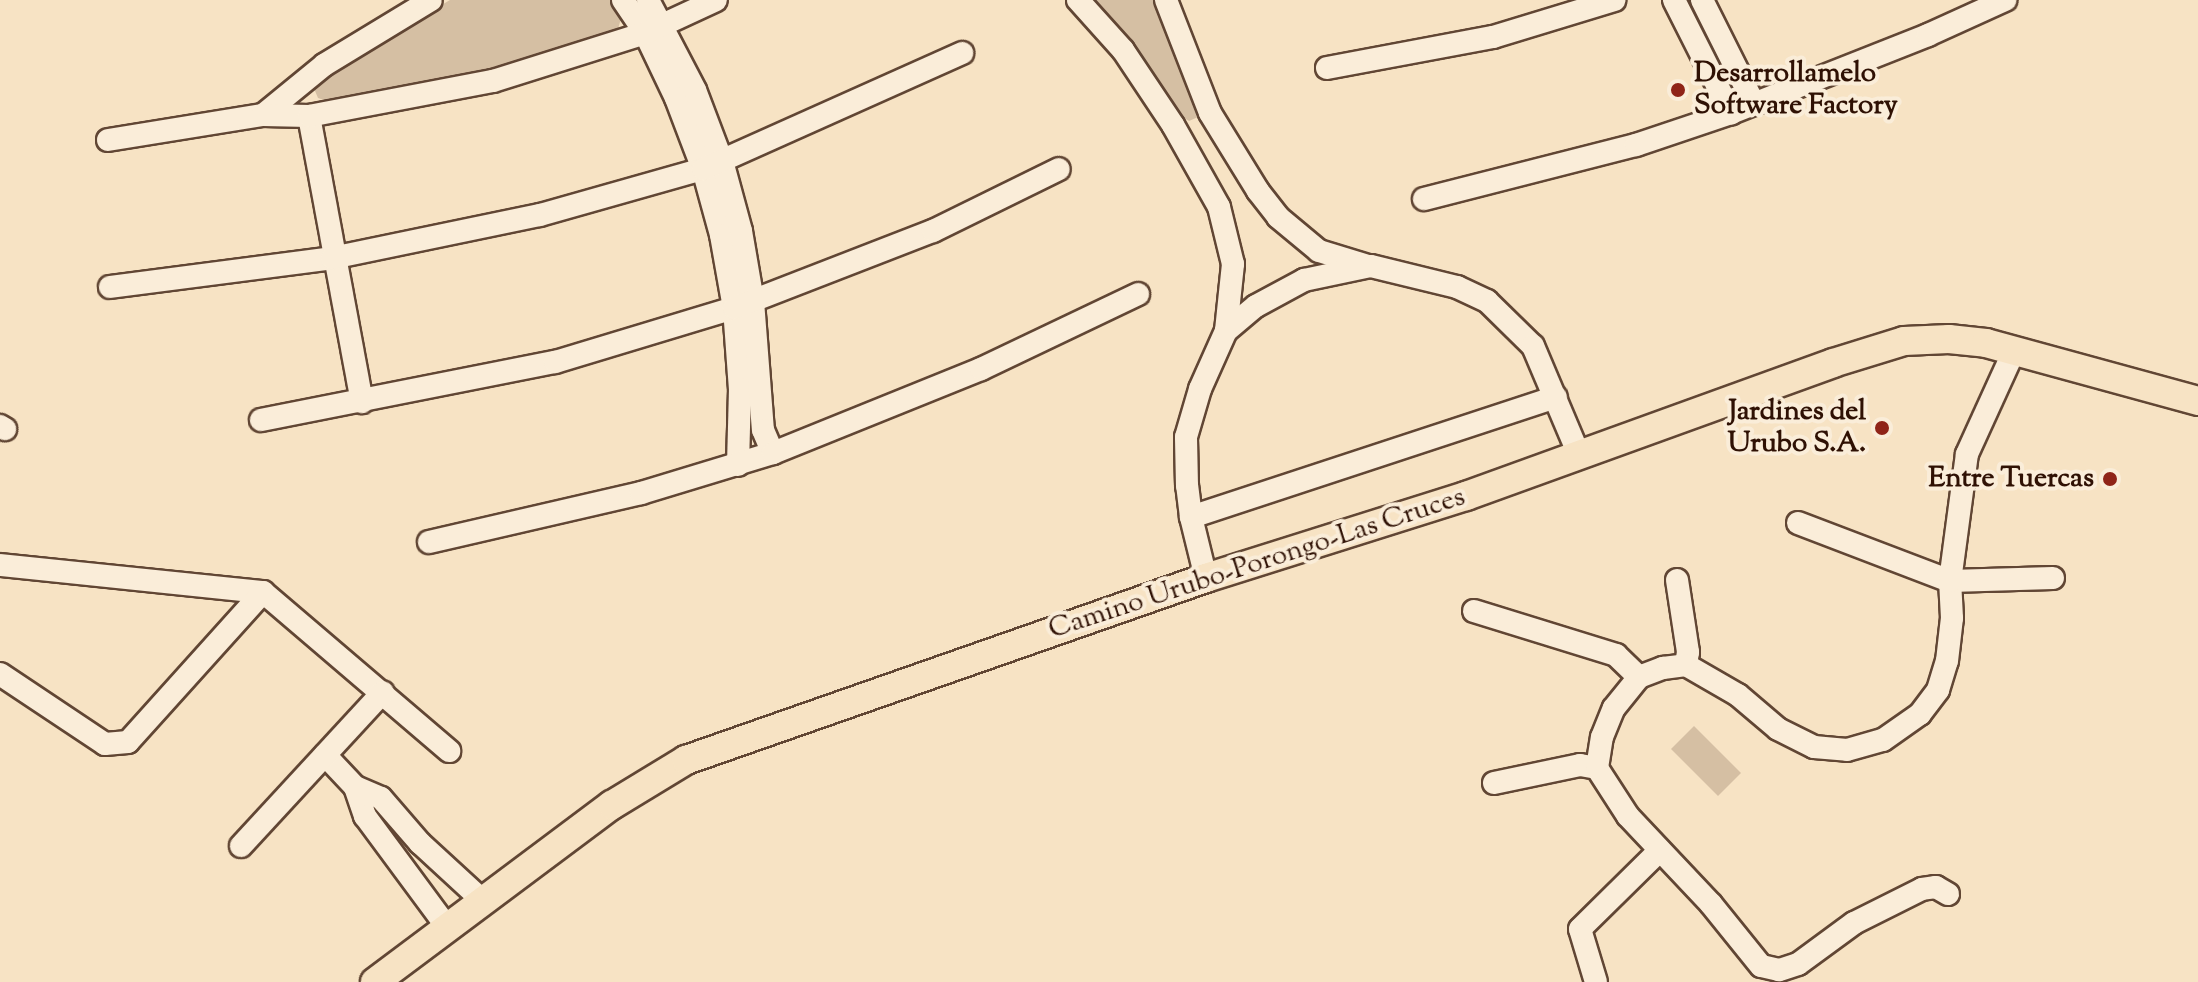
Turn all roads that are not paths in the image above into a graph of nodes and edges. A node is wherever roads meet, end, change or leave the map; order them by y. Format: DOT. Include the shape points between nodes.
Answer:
graph roads {
  1 [pos="431,0"];
  2 [pos="623,0"];
  3 [pos="648,0"];
  4 [pos="716,0"];
  5 [pos="1078,0"];
  6 [pos="1166,0"];
  7 [pos="1615,0"];
  8 [pos="1674,0"];
  9 [pos="1702,0"];
  10 [pos="2005,0"];
  11 [pos="654,30"];
  12 [pos="962,53"];
  13 [pos="1327,68"];
  14 [pos="1754,104"];
  15 [pos="1731,113"];
  16 [pos="263,115"];
  17 [pos="309,116"];
  18 [pos="1215,123"];
  19 [pos="1173,125"];
  20 [pos="108,140"];
  21 [pos="1191,155"];
  22 [pos="712,165"];
  23 [pos="1059,169"];
  24 [pos="1424,199"];
  25 [pos="332,258"];
  26 [pos="1371,266"];
  27 [pos="110,287"];
  28 [pos="1138,294"];
  29 [pos="743,305"];
  30 [pos="1226,331"];
  31 [pos="2014,351"];
  32 [pos="1556,397"];
  33 [pos="2198,401"];
  34 [pos="362,402"];
  35 [pos="261,420"];
  36 [pos="773,453"];
  37 [pos="1579,455"];
  38 [pos="738,465"];
  39 [pos="1191,517"];
  40 [pos="1798,523"];
  41 [pos="429,542"];
  42 [pos="0,565"];
  43 [pos="1206,578"];
  44 [pos="2053,578"];
  45 [pos="1677,580"];
  46 [pos="1950,581"];
  47 [pos="263,592"];
  48 [pos="1474,611"];
  49 [pos="1686,665"];
  50 [pos="0,674"];
  51 [pos="1639,677"];
  52 [pos="383,692"];
  53 [pos="449,751"];
  54 [pos="325,755"];
  55 [pos="1597,768"];
  56 [pos="1494,783"];
  57 [pos="355,787"];
  58 [pos="241,846"];
  59 [pos="1660,850"];
  60 [pos="441,863"];
  61 [pos="415,884"];
  62 [pos="1948,894"];
  63 [pos="482,900"];
  64 [pos="447,927"];
  65 [pos="375,982"];
  66 [pos="1596,982"];
  1 -- 16 [label="street" via="324,65"];
  2 -- 11 [label="street"];
  3 -- 11 [label="street"];
  4 -- 11 [label="street"];
  5 -- 19 [label="street" via="1123,50"];
  6 -- 18 [label="street"];
  7 -- 13 [label="street" via="1493,37"];
  8 -- 15 [label="street"];
  9 -- 14 [label="street"];
  10 -- 14 [label="street"];
  11 -- 17 [label="street" via="493,81"];
  11 -- 22 [label="street"];
  12 -- 22 [label="street"];
  14 -- 15 [label="street"];
  15 -- 24 [label="street" via="1622,149"];
  16 -- 17 [label="street"];
  16 -- 20 [label="street"];
  17 -- 25 [label="street"];
  18 -- 19 [label="street"];
  18 -- 21 [label="street"];
  18 -- 26 [label="street" via="1278,217 1333,257"];
  19 -- 21 [label="street"];
  21 -- 30 [label="street" via="1228,235 1233,264"];
  22 -- 25 [label="street" via="540,215"];
  22 -- 29 [label="street" via="721,235"];
  23 -- 29 [label="street" via="933,231"];
  25 -- 27 [label="street"];
  25 -- 34 [label="street"];
  26 -- 30 [label="street" via="1304,280 1256,306"];
  26 -- 32 [label="street" via="1457,287 1487,301 1533,346"];
  28 -- 36 [label="street" via="981,369"];
  29 -- 34 [label="street" via="555,362"];
  29 -- 36 [label="street" via="763,430"];
  29 -- 38 [label="street"];
  30 -- 39 [label="street" via="1186,437"];
  31 -- 33 [label="main road, Camino Urubo-Porongo-Las Cruces"];
  31 -- 37 [label="main road, Camino Urubo-Porongo-Las Cruces" via="1949,339 1904,341"];
  31 -- 46 [label="street" via="1966,459"];
  32 -- 37 [label="street"];
  32 -- 39 [label="street"];
  34 -- 35 [label="street"];
  36 -- 38 [label="street"];
  37 -- 43 [label="main road, Camino Urubo-Porongo-Las Cruces"];
  38 -- 41 [label="street"];
  39 -- 43 [label="street"];
  40 -- 46 [label="street"];
  42 -- 47 [label="street"];
  43 -- 63 [label="main road, Camino Urubo-Porongo-Las Cruces" via="686,760 612,805"];
  44 -- 46 [label="street"];
  45 -- 49 [label="street"];
  46 -- 49 [label="street" via="1952,618 1938,690 1920,714 1883,740 1847,750 1814,747 1778,729 1738,695"];
  47 -- 50 [label="street" via="128,742 105,744"];
  47 -- 52 [label="street"];
  48 -- 51 [label="street" via="1616,655"];
  49 -- 51 [label="street"];
  51 -- 55 [label="street" via="1614,708"];
  52 -- 53 [label="street"];
  52 -- 54 [label="street"];
  54 -- 57 [label="street"];
  54 -- 58 [label="street"];
  55 -- 56 [label="street" via="1580,765"];
  55 -- 59 [label="street" via="1628,816"];
  57 -- 60 [label="street" via="381,798"];
  57 -- 61 [label="street" via="365,816"];
  59 -- 62 [label="street" via="1761,966 1779,970 1798,964 1884,906 1922,889 1936,887"];
  59 -- 66 [label="street" via="1580,929"];
  60 -- 61 [label="street"];
  60 -- 63 [label="street"];
  61 -- 64 [label="street"];
  63 -- 64 [label="main road, Camino Urubo-Porongo-Las Cruces"];
  64 -- 65 [label="main road, Camino Urubo-Porongo-Las Cruces"];
}
